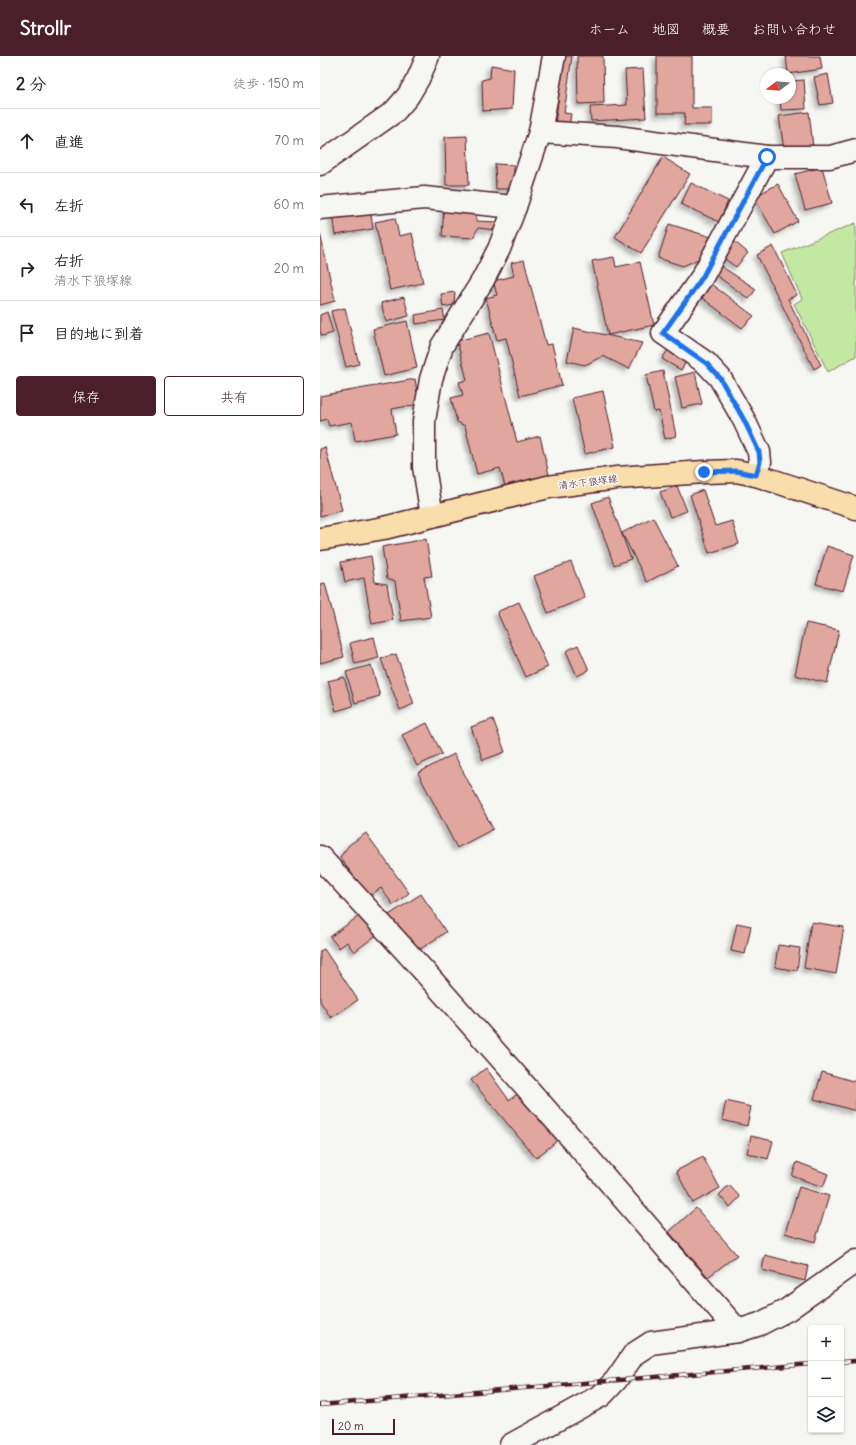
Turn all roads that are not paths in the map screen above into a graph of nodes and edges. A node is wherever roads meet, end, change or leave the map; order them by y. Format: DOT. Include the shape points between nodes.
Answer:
graph roads {
  1 [pos="428,56"];
  2 [pos="554,56"];
  3 [pos="540,132"];
  4 [pos="856,150"];
  5 [pos="767,157"];
  6 [pos="320,164"];
  7 [pos="515,207"];
  8 [pos="320,208"];
  9 [pos="756,475"];
  10 [pos="856,508"];
  11 [pos="432,516"];
  12 [pos="320,539"];
  13 [pos="320,857"];
  14 [pos="856,1261"];
  15 [pos="738,1331"];
  16 [pos="511,1445"];
  1 -- 6 [label="street" via="408,96 394,112"];
  2 -- 3 [label="street"];
  3 -- 5 [label="street" via="617,137"];
  3 -- 7 [label="street"];
  4 -- 5 [label="street" via="830,157"];
  5 -- 9 [label="street" via="702,278 663,333 706,363 720,378 759,452 760,462"];
  7 -- 8 [label="street" via="424,198"];
  7 -- 11 [label="street" via="499,249 483,280 442,346 431,379 424,421 424,467"];
  9 -- 10 [label="main road, 清水下狼塚線"];
  9 -- 11 [label="main road, 清水下狼塚線" via="720,471 617,478 548,487"];
  11 -- 12 [label="main road, 清水下狼塚線" via="384,528"];
  13 -- 15 [label="street" via="572,1139"];
  14 -- 15 [label="street" via="787,1310 760,1324"];
  15 -- 16 [label="street" via="651,1343 634,1354 602,1395"];
}
